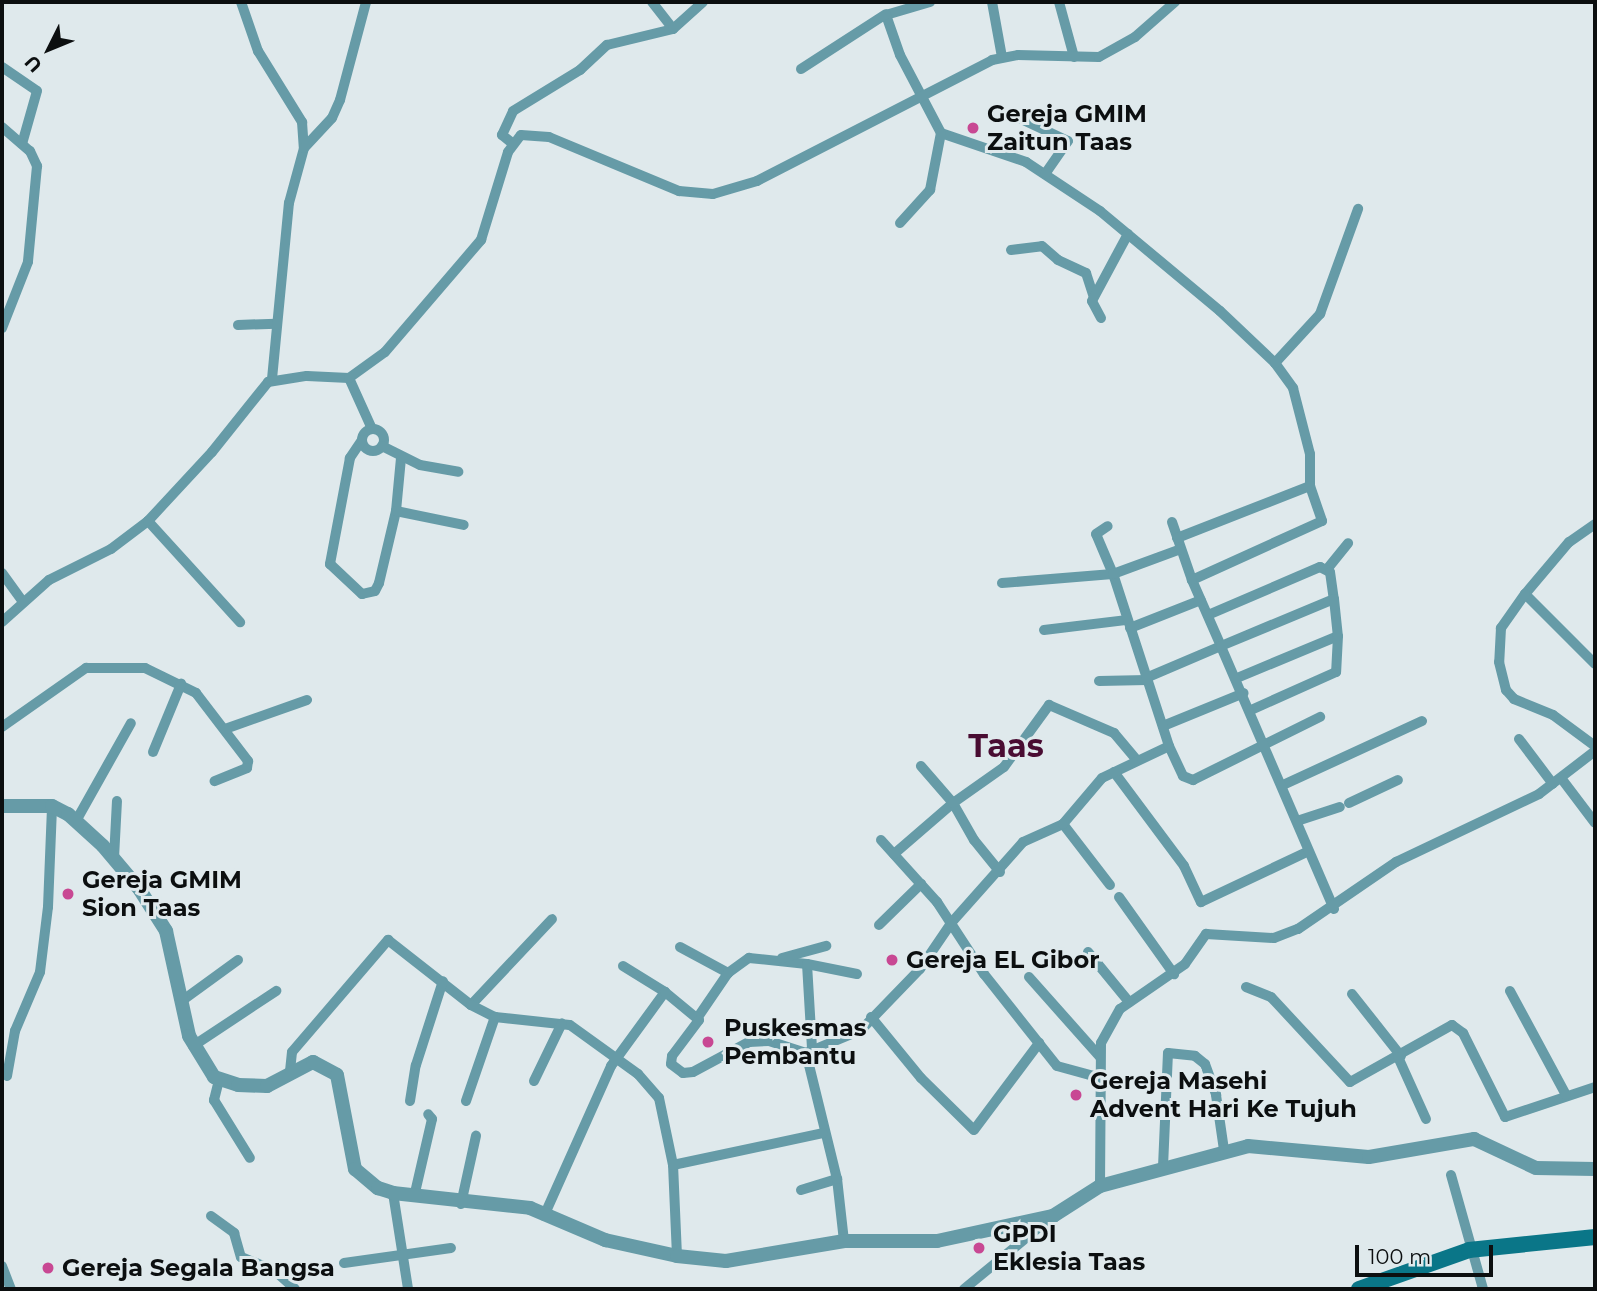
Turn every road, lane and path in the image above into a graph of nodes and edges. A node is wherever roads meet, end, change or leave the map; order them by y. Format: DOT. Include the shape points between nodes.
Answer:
graph roads {
  1 [pos="241,2"];
  2 [pos="366,2"];
  3 [pos="653,2"];
  4 [pos="703,2"];
  5 [pos="930,2"];
  6 [pos="992,2"];
  7 [pos="1175,2"];
  8 [pos="1061,7"];
  9 [pos="886,13"];
  10 [pos="673,29"];
  11 [pos="1002,57"];
  12 [pos="1074,57"];
  13 [pos="2,67"];
  14 [pos="801,69"];
  15 [pos="922,93"];
  16 [pos="1019,118"];
  17 [pos="2,127"];
  18 [pos="941,133"];
  19 [pos="22,144"];
  20 [pos="512,144"];
  21 [pos="304,148"];
  22 [pos="1045,174"];
  23 [pos="1358,209"];
  24 [pos="900,223"];
  25 [pos="1128,234"];
  26 [pos="1010,250"];
  27 [pos="1094,298"];
  28 [pos="1101,318"];
  29 [pos="276,324"];
  30 [pos="238,325"];
  31 [pos="2,328"];
  32 [pos="1275,363"];
  33 [pos="349,378"];
  34 [pos="272,379"];
  35 [pos="372,429"];
  36 [pos="362,440"];
  37 [pos="382,446"];
  38 [pos="401,458"];
  39 [pos="458,472"];
  40 [pos="1310,486"];
  41 [pos="396,511"];
  42 [pos="148,521"];
  43 [pos="1172,522"];
  44 [pos="1595,524"];
  45 [pos="464,525"];
  46 [pos="1108,526"];
  47 [pos="1348,543"];
  48 [pos="1179,544"];
  49 [pos="1328,568"];
  50 [pos="2,573"];
  51 [pos="1113,574"];
  52 [pos="1192,580"];
  53 [pos="1002,583"];
  54 [pos="1525,594"];
  55 [pos="1334,599"];
  56 [pos="1201,600"];
  57 [pos="23,602"];
  58 [pos="1208,615"];
  59 [pos="2,622"];
  60 [pos="240,622"];
  61 [pos="1128,624"];
  62 [pos="1044,630"];
  63 [pos="1338,636"];
  64 [pos="1221,646"];
  65 [pos="1595,664"];
  66 [pos="1237,678"];
  67 [pos="1146,679"];
  68 [pos="1099,681"];
  69 [pos="188,688"];
  70 [pos="1244,692"];
  71 [pos="307,700"];
  72 [pos="1251,710"];
  73 [pos="1320,717"];
  74 [pos="1422,721"];
  75 [pos="131,723"];
  76 [pos="1163,726"];
  77 [pos="2,727"];
  78 [pos="225,729"];
  79 [pos="1520,739"];
  80 [pos="1266,741"];
  81 [pos="1169,746"];
  82 [pos="1595,749"];
  83 [pos="153,752"];
  84 [pos="1137,760"];
  85 [pos="921,765"];
  86 [pos="1114,772"];
  87 [pos="1398,780"];
  88 [pos="215,781"];
  89 [pos="1557,781"];
  90 [pos="1283,785"];
  91 [pos="117,802"];
  92 [pos="953,803"];
  93 [pos="2,806"];
  94 [pos="52,806"];
  95 [pos="76,821"];
  96 [pos="1595,823"];
  97 [pos="1063,824"];
  98 [pos="1299,826"];
  99 [pos="881,840"];
  100 [pos="1307,852"];
  101 [pos="894,854"];
  102 [pos="114,858"];
  103 [pos="1000,872"];
  104 [pos="921,884"];
  105 [pos="1110,885"];
  106 [pos="1119,897"];
  107 [pos="1334,909"];
  108 [pos="552,919"];
  109 [pos="952,922"];
  110 [pos="879,926"];
  111 [pos="826,946"];
  112 [pos="680,947"];
  113 [pos="1088,952"];
  114 [pos="779,959"];
  115 [pos="238,960"];
  116 [pos="807,964"];
  117 [pos="623,966"];
  118 [pos="728,973"];
  119 [pos="857,974"];
  120 [pos="1174,974"];
  121 [pos="1029,977"];
  122 [pos="443,981"];
  123 [pos="1246,987"];
  124 [pos="276,991"];
  125 [pos="1510,991"];
  126 [pos="665,992"];
  127 [pos="1352,994"];
  128 [pos="183,1000"];
  129 [pos="1129,1002"];
  130 [pos="471,1005"];
  131 [pos="495,1017"];
  132 [pos="698,1017"];
  133 [pos="870,1017"];
  134 [pos="562,1023"];
  135 [pos="1039,1043"];
  136 [pos="193,1046"];
  137 [pos="809,1051"];
  138 [pos="1399,1056"];
  139 [pos="1100,1057"];
  140 [pos="618,1058"];
  141 [pos="290,1071"];
  142 [pos="7,1076"];
  143 [pos="1101,1078"];
  144 [pos="219,1080"];
  145 [pos="534,1081"];
  146 [pos="1595,1087"];
  147 [pos="1566,1095"];
  148 [pos="410,1101"];
  149 [pos="466,1101"];
  150 [pos="428,1114"];
  151 [pos="1426,1118"];
  152 [pos="476,1136"];
  153 [pos="824,1136"];
  154 [pos="1224,1150"];
  155 [pos="250,1158"];
  156 [pos="1163,1167"];
  157 [pos="673,1169"];
  158 [pos="1595,1169"];
  159 [pos="1451,1175"];
  160 [pos="837,1180"];
  161 [pos="1100,1186"];
  162 [pos="802,1190"];
  163 [pos="393,1193"];
  164 [pos="414,1197"];
  165 [pos="461,1204"];
  166 [pos="211,1216"];
  167 [pos="544,1216"];
  168 [pos="1053,1216"];
  169 [pos="1595,1237"];
  170 [pos="844,1241"];
  171 [pos="451,1248"];
  172 [pos="1469,1250"];
  173 [pos="401,1253"];
  174 [pos="677,1256"];
  175 [pos="344,1263"];
  176 [pos="2,1266"];
  177 [pos="1400,1282"];
  178 [pos="11,1289"];
  179 [pos="295,1289"];
  180 [pos="408,1289"];
  181 [pos="964,1289"];
  182 [pos="1359,1289"];
  183 [pos="1483,1289"];
  1 -- 21 [label="street" via="258,51 302,121"];
  2 -- 21 [label="street" via="340,100 332,118"];
  3 -- 10 [label="street"];
  4 -- 10 [label="street"];
  5 -- 9 [label="street"];
  6 -- 11 [label="street"];
  7 -- 12 [label="street" via="1121,45 1098,57"];
  8 -- 12 [label="street"];
  9 -- 14 [label="street"];
  9 -- 15 [label="street" via="900,55"];
  10 -- 20 [label="street" via="622,38 527,101 504,122 502,135"];
  11 -- 12 [label="street"];
  11 -- 15 [label="street"];
  13 -- 19 [label="street" via="37,91"];
  15 -- 18 [label="street"];
  15 -- 20 [label="street" via="757,181 713,194 661,185 540,134 521,135"];
  16 -- 22 [label="street" via="1068,142"];
  17 -- 19 [label="street"];
  18 -- 22 [label="street" via="1016,157"];
  18 -- 24 [label="street" via="930,190"];
  19 -- 31 [label="street" via="37,166 28,262"];
  20 -- 33 [label="street" via="481,240 385,352"];
  21 -- 29 [label="street" via="289,203"];
  22 -- 25 [label="street"];
  23 -- 32 [label="street" via="1320,314"];
  25 -- 27 [label="street"];
  25 -- 32 [label="street" via="1195,287"];
  26 -- 27 [label="street" via="1042,246 1086,273"];
  27 -- 28 [label="street" via="1092,303"];
  29 -- 30 [label="street"];
  29 -- 34 [label="street"];
  32 -- 40 [label="street" via="1293,388 1310,454"];
  33 -- 34 [label="street"];
  33 -- 35 [label="street"];
  34 -- 42 [label="street"];
  35 -- 36 [label="street"];
  35 -- 37 [label="street" via="382,435"];
  36 -- 37 [label="street" via="367,450"];
  36 -- 41 [label="street" via="350,458 330,564 362,594 374,591 379,583"];
  37 -- 38 [label="street"];
  38 -- 39 [label="street"];
  38 -- 41 [label="street"];
  40 -- 48 [label="street"];
  40 -- 52 [label="street" via="1321,516 1318,524"];
  41 -- 45 [label="street"];
  42 -- 57 [label="street" via="111,549 49,580"];
  42 -- 60 [label="street"];
  43 -- 48 [label="street"];
  44 -- 54 [label="street" via="1569,542"];
  46 -- 51 [label="street" via="1096,534"];
  47 -- 49 [label="street"];
  48 -- 51 [label="street"];
  48 -- 52 [label="street"];
  49 -- 55 [label="street"];
  49 -- 58 [label="street" via="1320,566"];
  50 -- 57 [label="street"];
  51 -- 53 [label="street"];
  51 -- 61 [label="street"];
  52 -- 56 [label="street"];
  54 -- 65 [label="street"];
  54 -- 82 [label="street" via="1504,621 1499,642 1506,690 1530,708 1553,715"];
  55 -- 63 [label="street"];
  55 -- 64 [label="street"];
  56 -- 58 [label="street"];
  56 -- 61 [label="street"];
  57 -- 59 [label="street"];
  58 -- 64 [label="street"];
  61 -- 62 [label="street"];
  61 -- 67 [label="street"];
  63 -- 66 [label="street"];
  63 -- 72 [label="street" via="1336,672"];
  64 -- 66 [label="street"];
  64 -- 67 [label="street"];
  66 -- 70 [label="street"];
  67 -- 68 [label="street"];
  67 -- 76 [label="street"];
  69 -- 77 [label="street" via="145,668 86,668"];
  69 -- 78 [label="street"];
  69 -- 83 [label="street"];
  70 -- 72 [label="street"];
  70 -- 76 [label="street"];
  71 -- 78 [label="street"];
  72 -- 80 [label="street"];
  73 -- 80 [label="street"];
  74 -- 90 [label="street"];
  75 -- 95 [label="street"];
  76 -- 81 [label="street"];
  78 -- 88 [label="street" via="250,765"];
  79 -- 89 [label="street"];
  80 -- 81 [label="street" via="1225,767 1189,780"];
  80 -- 90 [label="street"];
  81 -- 84 [label="street"];
  82 -- 89 [label="street"];
  84 -- 86 [label="street"];
  84 -- 92 [label="street" via="1114,733 1049,705 1004,767"];
  85 -- 92 [label="street"];
  86 -- 97 [label="street" via="1091,787"];
  86 -- 100 [label="street" via="1175,854 1201,902"];
  87 -- 98 [label="street"];
  89 -- 96 [label="street"];
  89 -- 107 [label="street" via="1396,862"];
  90 -- 98 [label="street"];
  91 -- 102 [label="street"];
  92 -- 101 [label="street"];
  92 -- 103 [label="street"];
  93 -- 94 [label="street"];
  94 -- 95 [label="street"];
  94 -- 142 [label="street" via="42,962 15,1031"];
  95 -- 102 [label="street"];
  97 -- 103 [label="street" via="1029,838"];
  97 -- 105 [label="street"];
  98 -- 100 [label="street"];
  99 -- 101 [label="street"];
  100 -- 107 [label="street"];
  101 -- 104 [label="street"];
  102 -- 128 [label="street" via="166,931"];
  103 -- 109 [label="street"];
  104 -- 109 [label="street"];
  104 -- 110 [label="street"];
  106 -- 120 [label="street"];
  107 -- 120 [label="street" via="1274,938 1206,934"];
  108 -- 130 [label="street"];
  109 -- 133 [label="street" via="920,969"];
  109 -- 135 [label="street"];
  111 -- 114 [label="street"];
  112 -- 118 [label="street"];
  113 -- 129 [label="street"];
  114 -- 116 [label="street"];
  114 -- 118 [label="street" via="749,958"];
  115 -- 128 [label="street"];
  116 -- 119 [label="street"];
  116 -- 137 [label="street"];
  117 -- 126 [label="street"];
  118 -- 132 [label="street"];
  120 -- 129 [label="street"];
  121 -- 139 [label="street"];
  122 -- 130 [label="street"];
  122 -- 141 [label="street" via="395,942 379,945 292,1052"];
  122 -- 148 [label="street" via="416,1065"];
  123 -- 138 [label="street" via="1271,998 1344,1080 1354,1082"];
  124 -- 136 [label="street"];
  125 -- 147 [label="street"];
  126 -- 132 [label="street"];
  126 -- 140 [label="street"];
  127 -- 138 [label="street"];
  128 -- 136 [label="street"];
  129 -- 139 [label="street" via="1104,1032"];
  130 -- 131 [label="street"];
  131 -- 134 [label="street"];
  131 -- 149 [label="street"];
  132 -- 137 [label="street" via="670,1060 683,1073 749,1042 769,1041"];
  133 -- 135 [label="street" via="976,1130"];
  133 -- 137 [label="street" via="852,1036"];
  134 -- 140 [label="street"];
  134 -- 145 [label="street"];
  135 -- 143 [label="street" via="1065,1072"];
  136 -- 144 [label="street" via="206,1070"];
  137 -- 153 [label="street"];
  138 -- 147 [label="street" via="1452,1025 1463,1033 1505,1117"];
  138 -- 151 [label="street"];
  139 -- 143 [label="street"];
  140 -- 157 [label="street" via="657,1093"];
  140 -- 167 [label="street"];
  141 -- 144 [label="street" via="267,1086"];
  141 -- 163 [label="street" via="313,1062 337,1075 355,1169 378,1188"];
  143 -- 161 [label="street"];
  144 -- 155 [label="street" via="214,1100"];
  146 -- 147 [label="street"];
  150 -- 164 [label="street" via="432,1119"];
  152 -- 165 [label="street"];
  153 -- 157 [label="street"];
  153 -- 160 [label="street"];
  154 -- 156 [label="street"];
  154 -- 156 [label="street" via="1216,1095 1205,1064 1195,1056 1168,1053"];
  154 -- 158 [label="street" via="1269,1145 1369,1157 1474,1139 1536,1168"];
  156 -- 161 [label="street"];
  157 -- 174 [label="street"];
  159 -- 172 [label="street"];
  160 -- 162 [label="street"];
  160 -- 170 [label="street"];
  161 -- 168 [label="street"];
  163 -- 164 [label="street"];
  163 -- 173 [label="street"];
  164 -- 165 [label="street"];
  165 -- 167 [label="street" via="511,1205"];
  166 -- 179 [label="street" via="236,1236 243,1259 274,1270"];
  167 -- 174 [label="street" via="583,1233"];
  168 -- 170 [label="street" via="937,1241"];
  168 -- 181 [label="street"];
  169 -- 172 [label="main road"];
  170 -- 174 [label="street" via="726,1261"];
  171 -- 173 [label="street"];
  172 -- 177 [label="main road"];
  172 -- 183 [label="street"];
  173 -- 175 [label="street"];
  173 -- 180 [label="street"];
  176 -- 178 [label="street"];
  177 -- 182 [label="main road"];
}
